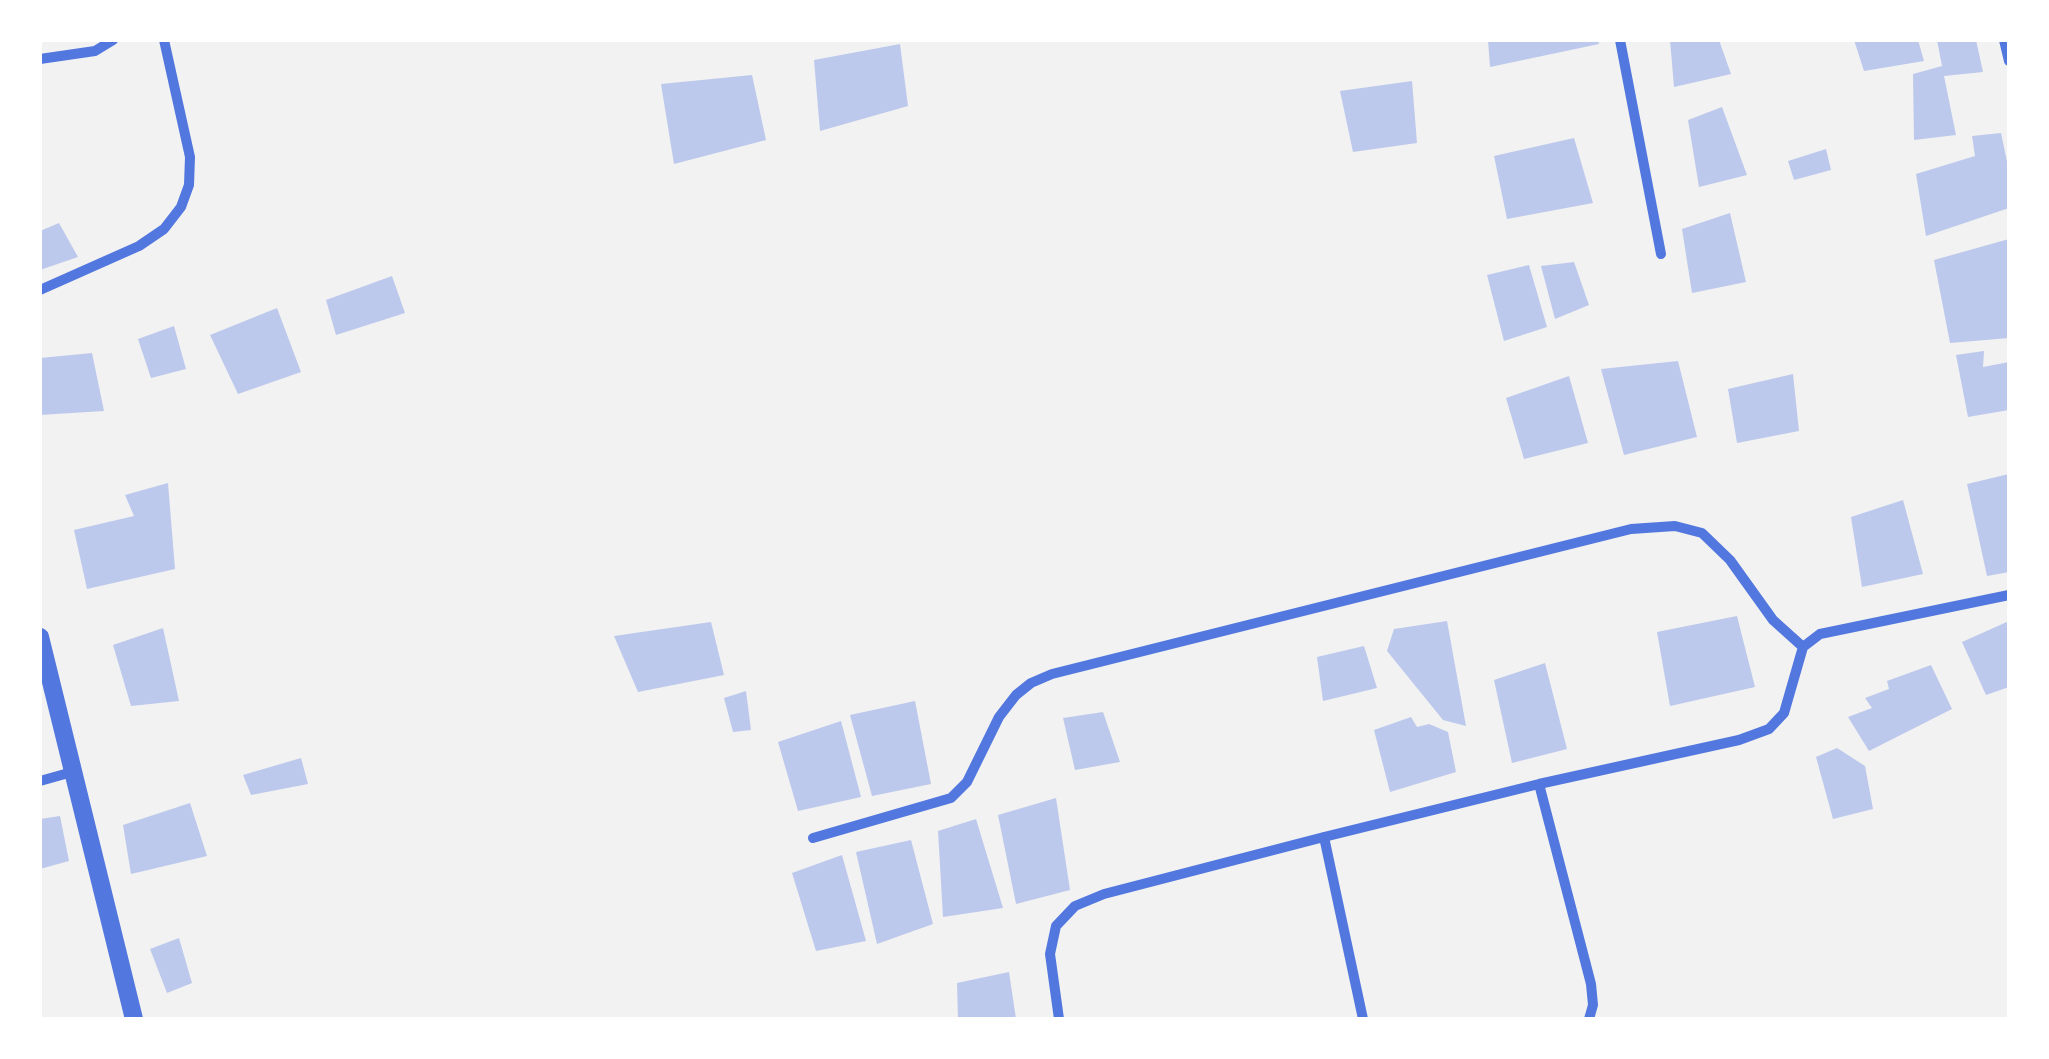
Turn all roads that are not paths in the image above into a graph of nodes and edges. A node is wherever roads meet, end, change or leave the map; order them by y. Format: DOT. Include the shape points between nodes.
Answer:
graph roads {
  1 [pos="113,40"];
  2 [pos="164,40"];
  3 [pos="1620,40"];
  4 [pos="2004,40"];
  5 [pos="40,60"];
  6 [pos="2009,61"];
  7 [pos="1660,254"];
  8 [pos="40,290"];
  9 [pos="2009,596"];
  10 [pos="40,637"];
  11 [pos="1803,647"];
  12 [pos="72,772"];
  13 [pos="40,780"];
  14 [pos="1540,784"];
  15 [pos="1324,837"];
  16 [pos="813,838"];
  17 [pos="134,1019"];
  18 [pos="1058,1019"];
  19 [pos="1363,1019"];
  20 [pos="1589,1019"];
  1 -- 5 [label="street" via="95,51"];
  2 -- 8 [label="street" via="190,157 181,208 139,246"];
  3 -- 7 [label="street"];
  4 -- 6 [label="street"];
  9 -- 11 [label="street" via="1849,626"];
  10 -- 12 [label="street"];
  11 -- 14 [label="street" via="1784,713 1769,729"];
  11 -- 16 [label="street" via="1702,534 1675,526 1631,530 1052,674 1016,695 951,798"];
  12 -- 13 [label="street"];
  12 -- 17 [label="street"];
  14 -- 15 [label="street"];
  14 -- 20 [label="street" via="1590,984"];
  15 -- 18 [label="street" via="1075,906 1056,926 1050,954"];
  15 -- 19 [label="street"];
}
